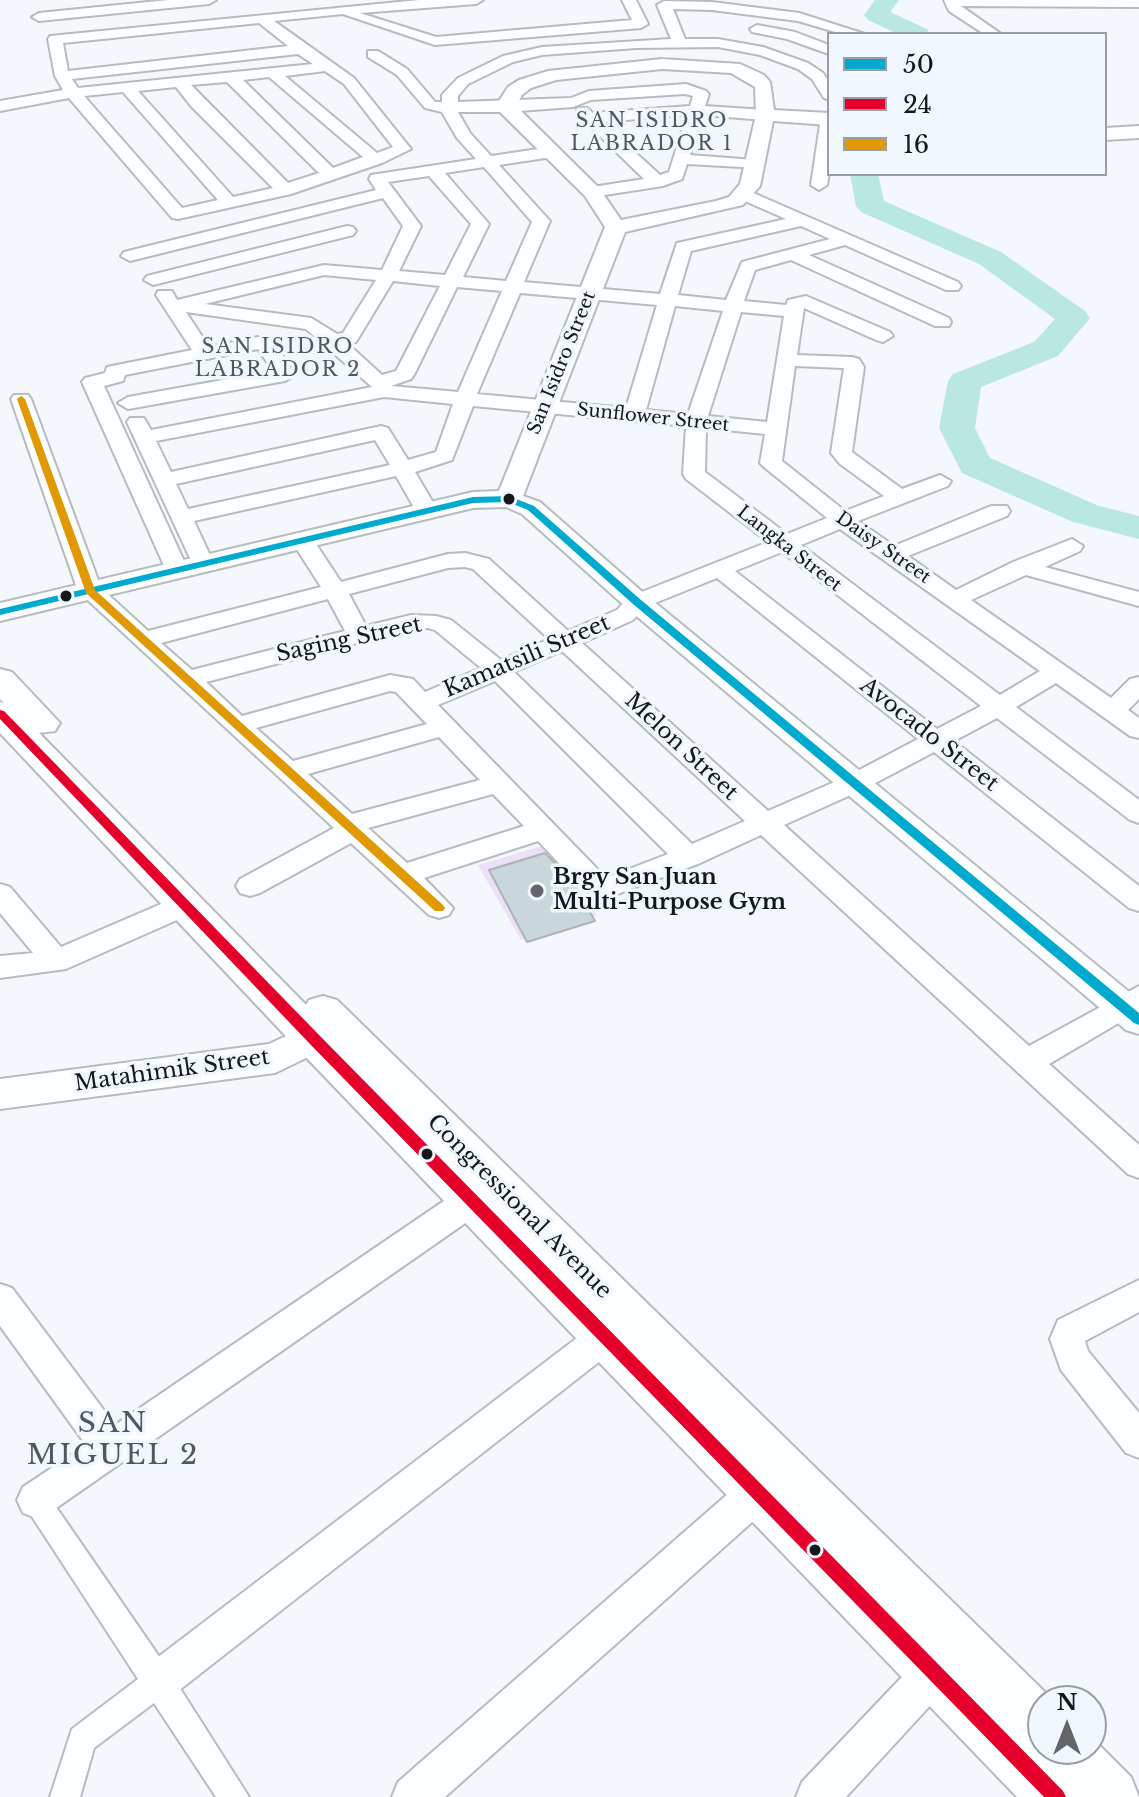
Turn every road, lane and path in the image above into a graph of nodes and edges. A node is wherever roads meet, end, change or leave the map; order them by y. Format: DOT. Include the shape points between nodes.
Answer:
graph roads {
  1 [pos="209,0"];
  2 [pos="476,0"];
  3 [pos="438,1"];
  4 [pos="951,1"];
  5 [pos="171,2"];
  6 [pos="386,3"];
  7 [pos="1139,3"];
  8 [pos="110,4"];
  9 [pos="332,5"];
  10 [pos="626,5"];
  11 [pos="39,17"];
  12 [pos="262,18"];
  13 [pos="429,21"];
  14 [pos="813,21"];
  15 [pos="382,25"];
  16 [pos="746,27"];
  17 [pos="851,32"];
  18 [pos="991,32"];
  19 [pos="283,34"];
  20 [pos="790,35"];
  21 [pos="253,37"];
  22 [pos="679,42"];
  23 [pos="301,49"];
  24 [pos="827,49"];
  25 [pos="763,51"];
  26 [pos="373,54"];
  27 [pos="325,67"];
  28 [pos="734,68"];
  29 [pos="272,72"];
  30 [pos="62,76"];
  31 [pos="231,77"];
  32 [pos="181,83"];
  33 [pos="128,89"];
  34 [pos="827,92"];
  35 [pos="74,94"];
  36 [pos="573,102"];
  37 [pos="0,106"];
  38 [pos="450,107"];
  39 [pos="506,107"];
  40 [pos="696,110"];
  41 [pos="765,115"];
  42 [pos="590,118"];
  43 [pos="827,118"];
  44 [pos="827,131"];
  45 [pos="1111,134"];
  46 [pos="1135,141"];
  47 [pos="552,152"];
  48 [pos="683,159"];
  49 [pos="487,162"];
  50 [pos="754,165"];
  51 [pos="433,170"];
  52 [pos="331,175"];
  53 [pos="380,177"];
  54 [pos="657,182"];
  55 [pos="819,185"];
  56 [pos="285,190"];
  57 [pos="592,192"];
  58 [pos="744,194"];
  59 [pos="229,202"];
  60 [pos="334,206"];
  61 [pos="804,220"];
  62 [pos="616,227"];
  63 [pos="347,231"];
  64 [pos="845,240"];
  65 [pos="794,255"];
  66 [pos="324,270"];
  67 [pos="387,276"];
  68 [pos="153,280"];
  69 [pos="451,281"];
  70 [pos="952,286"];
  71 [pos="513,287"];
  72 [pos="590,293"];
  73 [pos="668,300"];
  74 [pos="174,306"];
  75 [pos="732,306"];
  76 [pos="799,307"];
  77 [pos="942,322"];
  78 [pos="883,336"];
  79 [pos="333,340"];
  80 [pos="204,353"];
  81 [pos="788,360"];
  82 [pos="285,375"];
  83 [pos="116,377"];
  84 [pos="382,387"];
  85 [pos="21,399"];
  86 [pos="465,399"];
  87 [pos="128,403"];
  88 [pos="302,406"];
  89 [pos="545,407"];
  90 [pos="634,416"];
  91 [pos="696,422"];
  92 [pos="777,429"];
  93 [pos="144,437"];
  94 [pos="405,468"];
  95 [pos="164,480"];
  96 [pos="940,481"];
  97 [pos="900,497"];
  98 [pos="509,499"];
  99 [pos="427,511"];
  100 [pos="999,511"];
  101 [pos="181,517"];
  102 [pos="842,520"];
  103 [pos="302,540"];
  104 [pos="782,544"];
  105 [pos="1072,546"];
  106 [pos="892,555"];
  107 [pos="190,567"];
  108 [pos="1021,567"];
  109 [pos="719,569"];
  110 [pos="90,591"];
  111 [pos="336,592"];
  112 [pos="955,599"];
  113 [pos="1139,599"];
  114 [pos="637,602"];
  115 [pos="0,612"];
  116 [pos="359,635"];
  117 [pos="143,640"];
  118 [pos="568,641"];
  119 [pos="498,670"];
  120 [pos="1058,671"];
  121 [pos="0,679"];
  122 [pos="187,681"];
  123 [pos="1139,685"];
  124 [pos="422,703"];
  125 [pos="998,707"];
  126 [pos="1113,711"];
  127 [pos="0,713"];
  128 [pos="238,725"];
  129 [pos="444,727"];
  130 [pos="1139,730"];
  131 [pos="937,741"];
  132 [pos="287,771"];
  133 [pos="500,783"];
  134 [pos="855,783"];
  135 [pos="1139,814"];
  136 [pos="765,824"];
  137 [pos="349,828"];
  138 [pos="545,829"];
  139 [pos="688,857"];
  140 [pos="405,874"];
  141 [pos="250,886"];
  142 [pos="0,894"];
  143 [pos="1139,901"];
  144 [pos="185,905"];
  145 [pos="439,908"];
  146 [pos="56,961"];
  147 [pos="0,967"];
  148 [pos="1134,1008"];
  149 [pos="327,1033"];
  150 [pos="1028,1062"];
  151 [pos="0,1094"];
  152 [pos="1139,1165"];
  153 [pos="472,1200"];
  154 [pos="1139,1295"];
  155 [pos="0,1299"];
  156 [pos="606,1336"];
  157 [pos="1139,1441"];
  158 [pos="110,1448"];
  159 [pos="758,1492"];
  160 [pos="36,1500"];
  161 [pos="934,1672"];
  162 [pos="159,1681"];
  163 [pos="1027,1713"];
  164 [pos="1079,1765"];
  165 [pos="416,1796"];
  166 [pos="65,1797"];
  167 [pos="234,1797"];
  168 [pos="817,1797"];
  169 [pos="1057,1797"];
  170 [pos="1111,1797"];
  1 -- 5 [label="street"];
  2 -- 3 [label="street"];
  3 -- 6 [label="street"];
  4 -- 7 [label="street"];
  4 -- 18 [label="street"];
  5 -- 8 [label="street"];
  6 -- 9 [label="street"];
  8 -- 11 [label="street"];
  9 -- 12 [label="street"];
  9 -- 15 [label="street"];
  10 -- 15 [label="street" via="641,24 435,41"];
  12 -- 19 [label="street"];
  12 -- 30 [label="street" via="55,39 67,57"];
  13 -- 15 [label="street"];
  14 -- 17 [label="street"];
  14 -- 20 [label="street"];
  14 -- 22 [label="street" via="752,10 664,5 680,22"];
  16 -- 20 [label="street"];
  19 -- 21 [label="street"];
  19 -- 23 [label="street"];
  20 -- 24 [label="street"];
  20 -- 25 [label="street"];
  22 -- 25 [label="street"];
  22 -- 38 [label="street" via="542,51 508,59 463,81 450,95"];
  23 -- 27 [label="street"];
  23 -- 30 [label="street"];
  25 -- 28 [label="street"];
  25 -- 34 [label="street" via="803,66 818,76"];
  26 -- 38 [label="street" via="402,72 430,105"];
  27 -- 29 [label="street"];
  27 -- 53 [label="street" via="349,81 402,147"];
  28 -- 39 [label="street" via="662,64 554,75 515,91"];
  28 -- 41 [label="street" via="764,86"];
  29 -- 31 [label="street"];
  29 -- 53 [label="street"];
  30 -- 35 [label="street"];
  31 -- 32 [label="street"];
  31 -- 52 [label="street"];
  32 -- 33 [label="street"];
  32 -- 56 [label="street"];
  33 -- 35 [label="street"];
  33 -- 59 [label="street"];
  35 -- 37 [label="street"];
  35 -- 59 [label="street" via="178,214"];
  36 -- 39 [label="street"];
  36 -- 40 [label="street" via="589,96 686,89 701,94"];
  36 -- 42 [label="street"];
  38 -- 39 [label="street"];
  38 -- 49 [label="street" via="463,135"];
  39 -- 47 [label="street"];
  40 -- 41 [label="street"];
  40 -- 42 [label="street"];
  40 -- 48 [label="street"];
  41 -- 43 [label="street"];
  41 -- 50 [label="street"];
  42 -- 54 [label="street"];
  44 -- 55 [label="street"];
  45 -- 46 [label="street"];
  47 -- 49 [label="street"];
  47 -- 57 [label="street"];
  48 -- 50 [label="street"];
  48 -- 54 [label="street" via="676,175"];
  49 -- 51 [label="street"];
  49 -- 71 [label="street" via="541,221"];
  50 -- 58 [label="street"];
  51 -- 53 [label="street"];
  51 -- 69 [label="street" via="480,224"];
  52 -- 53 [label="street"];
  52 -- 56 [label="street"];
  53 -- 60 [label="street"];
  53 -- 67 [label="street" via="412,226"];
  54 -- 57 [label="street"];
  56 -- 59 [label="street"];
  57 -- 62 [label="street"];
  58 -- 61 [label="street"];
  58 -- 62 [label="street" via="721,206"];
  60 -- 63 [label="street"];
  60 -- 68 [label="street" via="130,256"];
  61 -- 64 [label="street"];
  61 -- 73 [label="street" via="683,247"];
  62 -- 72 [label="street, San Isidro Street"];
  63 -- 66 [label="street"];
  63 -- 68 [label="street"];
  64 -- 65 [label="street, Langka Street"];
  64 -- 70 [label="street"];
  65 -- 75 [label="street, Langka Street" via="748,266"];
  65 -- 77 [label="street"];
  66 -- 67 [label="street"];
  66 -- 74 [label="street"];
  67 -- 69 [label="street"];
  67 -- 79 [label="street" via="349,338"];
  68 -- 74 [label="street"];
  69 -- 71 [label="street"];
  69 -- 84 [label="street" via="404,375"];
  71 -- 72 [label="street"];
  71 -- 86 [label="street"];
  72 -- 73 [label="street"];
  72 -- 89 [label="street, San Isidro Street"];
  73 -- 75 [label="street"];
  73 -- 90 [label="street"];
  74 -- 79 [label="street" via="300,321"];
  74 -- 80 [label="street"];
  75 -- 76 [label="street"];
  75 -- 91 [label="street, Langka Street"];
  76 -- 78 [label="street"];
  76 -- 81 [label="street, Daisy Street"];
  79 -- 84 [label="street"];
  80 -- 82 [label="street" via="266,343"];
  80 -- 83 [label="street" via="114,371"];
  81 -- 92 [label="street, Daisy Street"];
  81 -- 97 [label="street" via="852,363 841,453"];
  82 -- 87 [label="street"];
  82 -- 88 [label="street"];
  83 -- 87 [label="street"];
  83 -- 107 [label="street" via="92,382"];
  84 -- 86 [label="street, Sunflower Street"];
  84 -- 88 [label="street"];
  85 -- 110 [label="street"];
  86 -- 89 [label="street, Sunflower Street"];
  86 -- 94 [label="street" via="445,456"];
  87 -- 93 [label="street"];
  88 -- 93 [label="street"];
  89 -- 90 [label="street, Sunflower Street"];
  89 -- 98 [label="street, San Isidro Street"];
  90 -- 91 [label="street, Sunflower Street"];
  91 -- 92 [label="street, Sunflower Street"];
  91 -- 104 [label="street, Langka Street" via="694,474"];
  92 -- 102 [label="street, Daisy Street" via="771,463"];
  93 -- 95 [label="street"];
  94 -- 95 [label="street" via="381,432"];
  94 -- 99 [label="street"];
  94 -- 101 [label="street"];
  95 -- 101 [label="street"];
  96 -- 97 [label="street, Kamatsili Street"];
  97 -- 102 [label="street, Kamatsili Street"];
  98 -- 99 [label="street" via="473,500"];
  98 -- 114 [label="street" via="531,508"];
  99 -- 103 [label="street"];
  100 -- 106 [label="street"];
  101 -- 107 [label="street"];
  102 -- 104 [label="street, Kamatsili Street"];
  102 -- 106 [label="street, Daisy Street"];
  103 -- 107 [label="street"];
  103 -- 111 [label="street"];
  104 -- 109 [label="street, Kamatsili Street"];
  104 -- 125 [label="street, Langka Street"];
  105 -- 108 [label="street"];
  106 -- 112 [label="street, Daisy Street"];
  107 -- 110 [label="street"];
  108 -- 112 [label="street"];
  108 -- 113 [label="street"];
  109 -- 114 [label="street, Kamatsili Street"];
  109 -- 131 [label="street, Avocado Street"];
  110 -- 115 [label="street"];
  110 -- 117 [label="street"];
  111 -- 116 [label="street"];
  111 -- 117 [label="street, Melon Street"];
  111 -- 118 [label="street, Melon Street" via="465,560 481,564"];
  112 -- 120 [label="street, Daisy Street"];
  114 -- 118 [label="street, Kamatsili Street" via="625,615"];
  114 -- 134 [label="street"];
  116 -- 119 [label="street, Saging Street" via="428,621 443,625"];
  116 -- 122 [label="street, Saging Street"];
  117 -- 122 [label="street"];
  118 -- 119 [label="street, Kamatsili Street"];
  118 -- 136 [label="street, Melon Street"];
  119 -- 124 [label="street, Kamatsili Street"];
  119 -- 139 [label="street, Saging Street"];
  120 -- 125 [label="street"];
  120 -- 126 [label="street, Daisy Street"];
  121 -- 149 [label="main road, Congressional Avenue"];
  122 -- 128 [label="street"];
  123 -- 126 [label="street"];
  124 -- 128 [label="street, Kamatsili Street" via="404,685 390,683"];
  124 -- 129 [label="street, Kamatsili Street"];
  125 -- 131 [label="street"];
  125 -- 135 [label="street, Langka Street"];
  126 -- 130 [label="street, Daisy Street"];
  127 -- 144 [label="main road, Congressional Avenue"];
  128 -- 132 [label="street"];
  129 -- 132 [label="street"];
  129 -- 133 [label="street, Kamatsili Street"];
  131 -- 134 [label="street"];
  131 -- 143 [label="street, Avocado Street"];
  132 -- 137 [label="street"];
  133 -- 137 [label="street"];
  133 -- 138 [label="street, Kamatsili Street"];
  134 -- 136 [label="street"];
  134 -- 148 [label="street"];
  136 -- 139 [label="street"];
  136 -- 150 [label="street, Melon Street"];
  137 -- 140 [label="street"];
  137 -- 141 [label="street"];
  138 -- 139 [label="street, Kamatsili Street" via="601,890"];
  138 -- 140 [label="street"];
  140 -- 145 [label="street"];
  142 -- 146 [label="street"];
  144 -- 146 [label="street"];
  144 -- 149 [label="main road, Congressional Avenue"];
  146 -- 147 [label="street"];
  148 -- 150 [label="street"];
  149 -- 151 [label="street, Matahimik Street" via="275,1058"];
  149 -- 153 [label="main road, Congressional Avenue"];
  149 -- 163 [label="main road, Congressional Avenue"];
  150 -- 152 [label="street, Melon Street"];
  153 -- 156 [label="main road, Congressional Avenue"];
  153 -- 158 [label="street"];
  154 -- 157 [label="street" via="1070,1331 1067,1339 1073,1359"];
  155 -- 158 [label="street"];
  156 -- 159 [label="main road, Congressional Avenue"];
  156 -- 162 [label="street"];
  158 -- 160 [label="street"];
  159 -- 161 [label="main road, Congressional Avenue"];
  159 -- 165 [label="street"];
  160 -- 162 [label="street"];
  161 -- 168 [label="street"];
  161 -- 169 [label="main road, Congressional Avenue"];
  162 -- 166 [label="street" via="82,1739"];
  162 -- 167 [label="street"];
  164 -- 170 [label="main road"];
}
